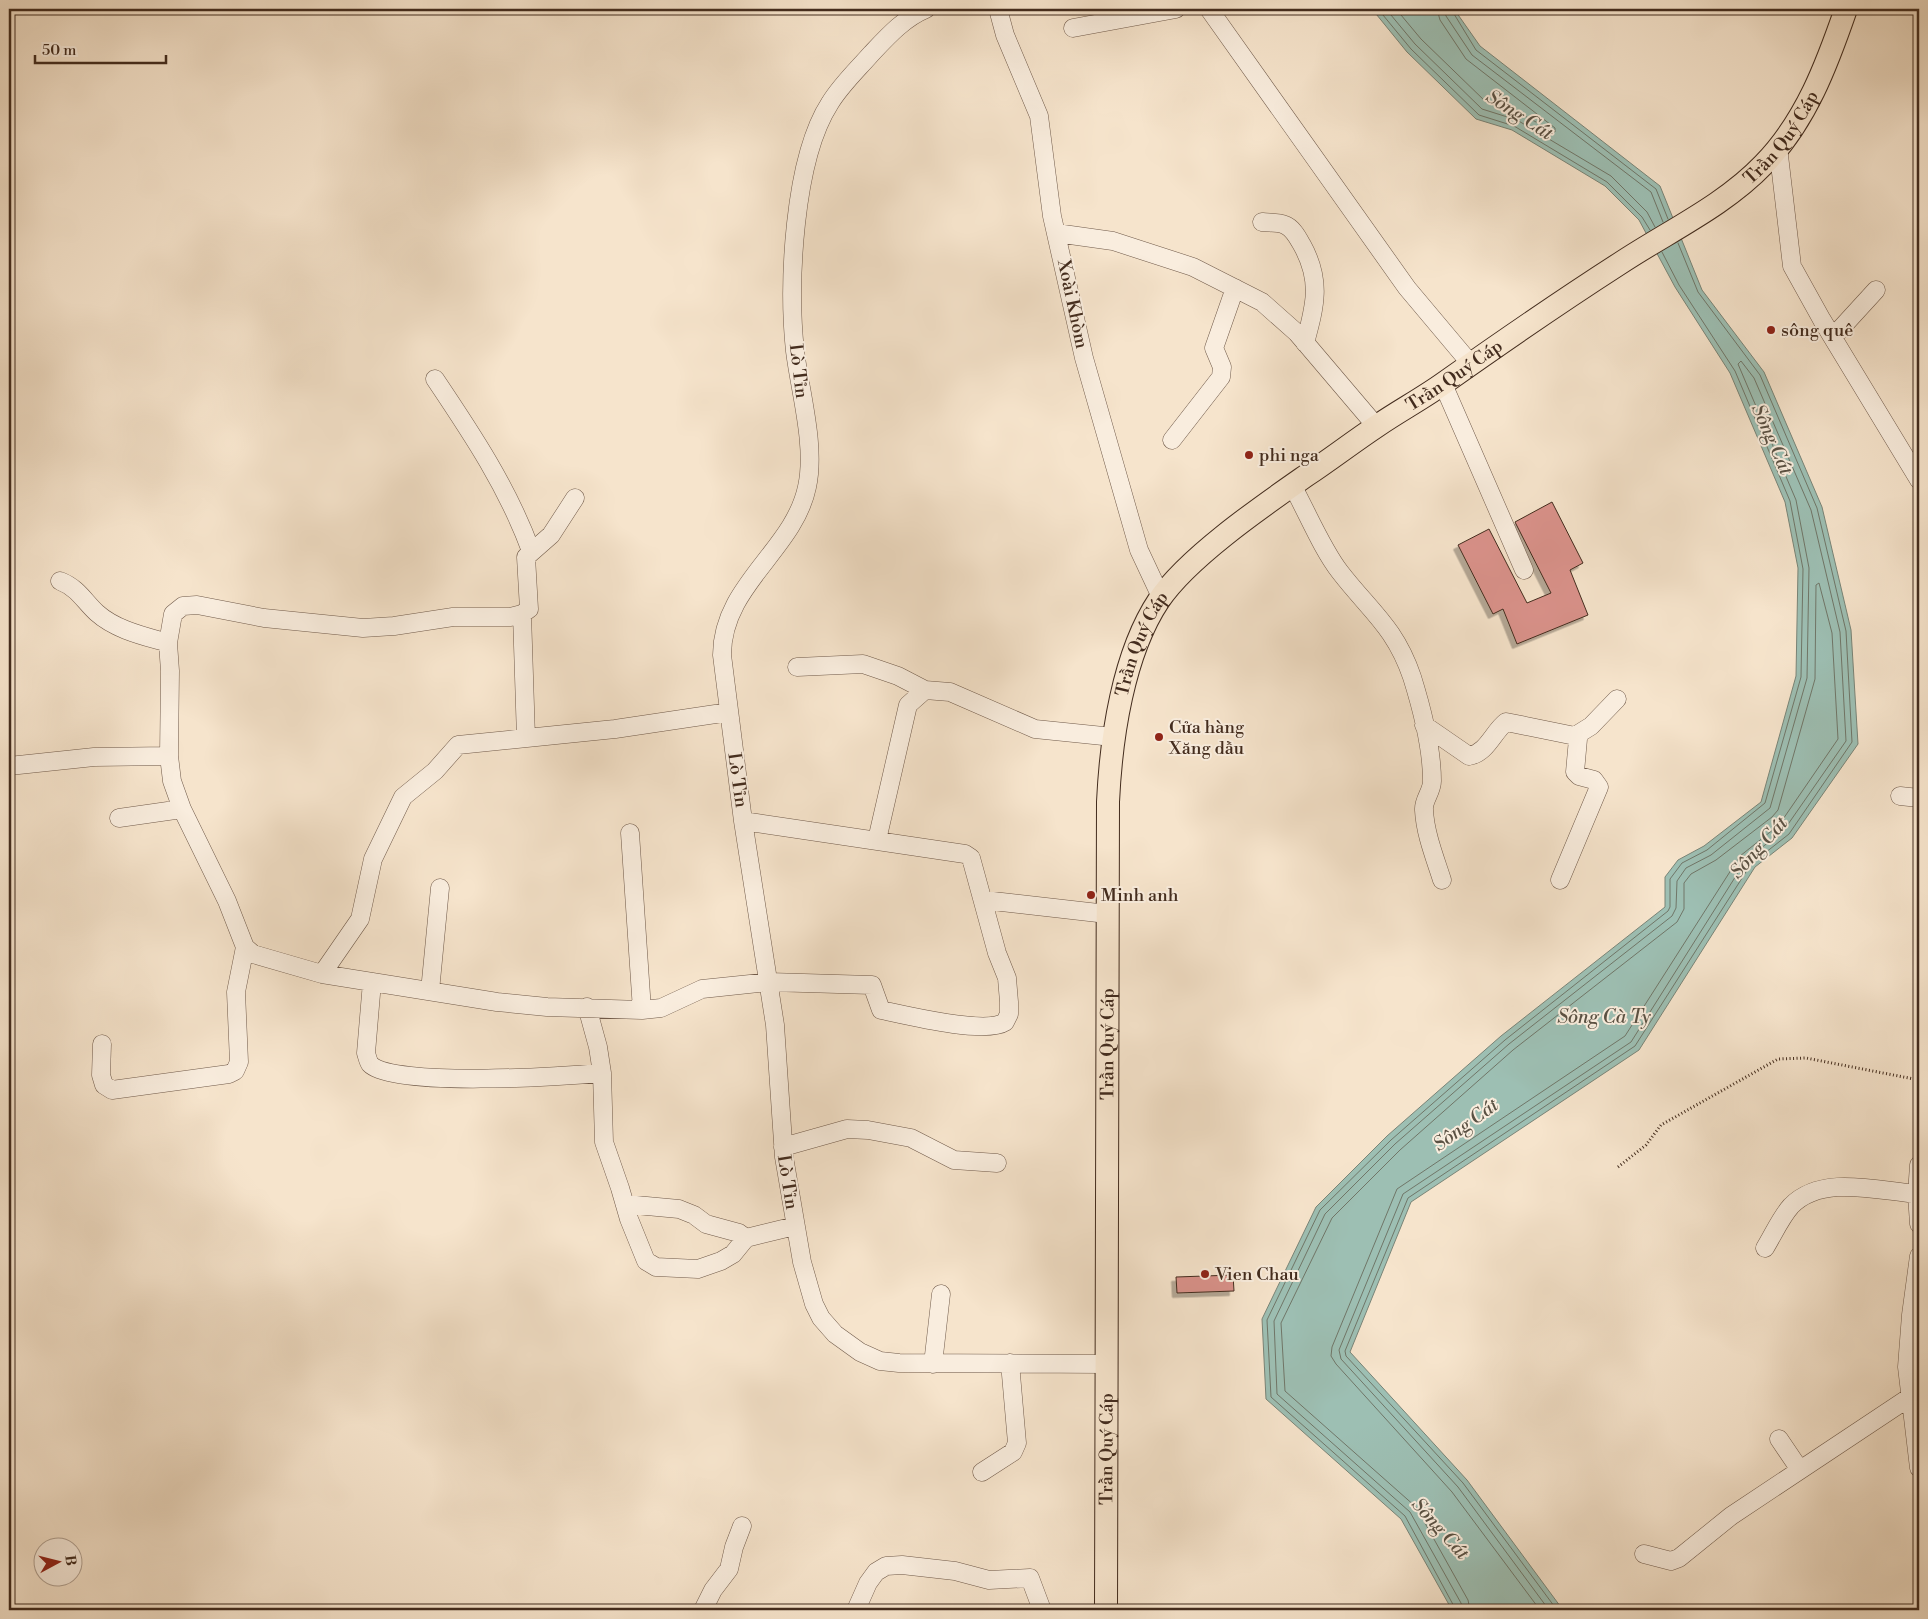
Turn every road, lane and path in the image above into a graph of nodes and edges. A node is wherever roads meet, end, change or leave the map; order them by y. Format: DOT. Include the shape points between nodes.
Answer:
graph roads {
  1 [pos="926,9"];
  2 [pos="998,9"];
  3 [pos="1176,9"];
  4 [pos="1209,9"];
  5 [pos="1846,9"];
  6 [pos="1073,28"];
  7 [pos="1778,147"];
  8 [pos="1262,222"];
  9 [pos="1056,233"];
  10 [pos="1235,288"];
  11 [pos="1876,290"];
  12 [pos="1833,337"];
  13 [pos="1306,343"];
  14 [pos="1470,363"];
  15 [pos="435,378"];
  16 [pos="1443,384"];
  17 [pos="1376,426"];
  18 [pos="1172,440"];
  19 [pos="1919,480"];
  20 [pos="1292,485"];
  21 [pos="575,498"];
  22 [pos="531,550"];
  23 [pos="1524,570"];
  24 [pos="60,581"];
  25 [pos="1160,598"];
  26 [pos="522,614"];
  27 [pos="168,643"];
  28 [pos="797,667"];
  29 [pos="925,690"];
  30 [pos="1617,699"];
  31 [pos="728,712"];
  32 [pos="1424,725"];
  33 [pos="1575,736"];
  34 [pos="1112,737"];
  35 [pos="526,738"];
  36 [pos="169,756"];
  37 [pos="9,766"];
  38 [pos="1900,796"];
  39 [pos="1919,798"];
  40 [pos="182,809"];
  41 [pos="119,818"];
  42 [pos="743,821"];
  43 [pos="630,833"];
  44 [pos="877,840"];
  45 [pos="1442,880"];
  46 [pos="1560,880"];
  47 [pos="440,888"];
  48 [pos="984,900"];
  49 [pos="1107,914"];
  50 [pos="245,947"];
  51 [pos="322,974"];
  52 [pos="372,982"];
  53 [pos="769,982"];
  54 [pos="430,990"];
  55 [pos="587,1007"];
  56 [pos="642,1010"];
  57 [pos="102,1044"];
  58 [pos="602,1072"];
  59 [pos="1919,1080"];
  60 [pos="783,1147"];
  61 [pos="997,1163"];
  62 [pos="1919,1165"];
  63 [pos="1618,1168"];
  64 [pos="1916,1194"];
  65 [pos="625,1204"];
  66 [pos="1919,1224"];
  67 [pos="795,1226"];
  68 [pos="746,1238"];
  69 [pos="1765,1248"];
  70 [pos="1919,1256"];
  71 [pos="941,1294"];
  72 [pos="1010,1363"];
  73 [pos="933,1364"];
  74 [pos="1105,1364"];
  75 [pos="1910,1397"];
  76 [pos="1779,1439"];
  77 [pos="1919,1468"];
  78 [pos="1800,1470"];
  79 [pos="982,1472"];
  80 [pos="742,1526"];
  81 [pos="1644,1554"];
  82 [pos="703,1610"];
  83 [pos="856,1610"];
  84 [pos="1042,1610"];
  85 [pos="1106,1610"];
  1 -- 31 [label="street, Lò Tỉn" via="899,26 841,87 829,104 812,144 803,181 793,288 795,352 807,438 808,484 798,513 727,618 722,655"];
  2 -- 9 [label="street, Xoài Khòm" via="1005,35 1039,116"];
  3 -- 6 [label="street"];
  4 -- 14 [label="street" via="1407,288"];
  5 -- 7 [label="main road, Trần Quý Cáp" via="1816,88 1789,135"];
  7 -- 12 [label="street" via="1792,266"];
  7 -- 14 [label="main road, Trần Quý Cáp" via="1754,173 1704,210"];
  8 -- 13 [label="street" via="1285,225 1296,234 1309,257 1315,275 1316,303"];
  9 -- 10 [label="street" via="1113,242 1193,267"];
  9 -- 25 [label="street, Xoài Khòm" via="1095,398 1139,550"];
  10 -- 13 [label="street" via="1262,302"];
  10 -- 18 [label="street" via="1214,348 1222,367 1221,377"];
  11 -- 12 [label="street"];
  12 -- 19 [label="street"];
  13 -- 17 [label="street"];
  14 -- 16 [label="main road, Trần Quý Cáp"];
  15 -- 22 [label="street" via="500,480"];
  16 -- 17 [label="main road, Trần Quý Cáp"];
  16 -- 23 [label="street"];
  17 -- 20 [label="main road, Trần Quý Cáp"];
  20 -- 25 [label="main road, Trần Quý Cáp" via="1208,551"];
  20 -- 32 [label="street" via="1339,570 1388,628 1400,648 1412,678"];
  21 -- 22 [label="street" via="551,535"];
  22 -- 26 [label="street" via="526,557 529,609"];
  24 -- 27 [label="street" via="76,589 98,614 130,632"];
  25 -- 34 [label="main road, Trần Quý Cáp" via="1132,658"];
  26 -- 27 [label="street" via="453,617 363,628 183,606 173,614"];
  26 -- 35 [label="street"];
  27 -- 36 [label="street"];
  28 -- 29 [label="street" via="862,664 898,676"];
  29 -- 34 [label="street" via="950,692 1035,729"];
  29 -- 44 [label="street" via="908,705"];
  30 -- 33 [label="street"];
  31 -- 35 [label="street"];
  31 -- 42 [label="street, Lò Tỉn"];
  32 -- 33 [label="street" via="1469,756 1484,748 1506,722"];
  32 -- 45 [label="street" via="1432,784 1424,809"];
  33 -- 46 [label="street" via="1578,739 1576,772 1594,780 1599,787"];
  34 -- 49 [label="main road, Trần Quý Cáp"];
  35 -- 51 [label="street" via="458,746 435,771 403,797 373,859 360,919"];
  36 -- 37 [label="street" via="94,757"];
  36 -- 40 [label="street" via="172,782"];
  38 -- 39 [label="street"];
  40 -- 41 [label="street"];
  40 -- 50 [label="street" via="220,885"];
  42 -- 44 [label="street"];
  42 -- 53 [label="street, Lò Tỉn"];
  43 -- 56 [label="street"];
  44 -- 48 [label="street" via="965,854 971,858"];
  47 -- 54 [label="street"];
  48 -- 49 [label="street"];
  48 -- 53 [label="street" via="997,953 1007,978 1009,1014 1002,1024 948,1024 881,1010 872,984"];
  49 -- 74 [label="main road, Trần Quý Cáp"];
  50 -- 51 [label="street" via="253,954"];
  50 -- 57 [label="street" via="236,992 239,1062 235,1071 112,1090 104,1086 101,1075"];
  51 -- 52 [label="street"];
  52 -- 54 [label="street"];
  52 -- 58 [label="street" via="366,1053 370,1064 378,1068 405,1075 444,1078 563,1077"];
  53 -- 56 [label="street" via="702,989 661,1008"];
  53 -- 60 [label="street, Lò Tỉn" via="778,1047"];
  54 -- 55 [label="street" via="497,1002"];
  55 -- 56 [label="street"];
  55 -- 58 [label="street"];
  58 -- 65 [label="street" via="604,1142"];
  59 -- 63 [label="path" via="1806,1058 1778,1059 1661,1125 1646,1145"];
  60 -- 61 [label="street" via="842,1130 868,1130 911,1138 954,1160"];
  60 -- 67 [label="street, Lò Tỉn"];
  62 -- 64 [label="street"];
  64 -- 66 [label="street"];
  64 -- 69 [label="street" via="1839,1187 1821,1189 1802,1196 1790,1207"];
  65 -- 68 [label="street" via="679,1209 694,1214 706,1224"];
  65 -- 68 [label="street" via="640,1251 646,1261 656,1267 698,1269 733,1254"];
  67 -- 68 [label="street"];
  67 -- 73 [label="street, Lò Tỉn" via="814,1304 835,1334 860,1352 880,1361"];
  70 -- 75 [label="street" via="1907,1367"];
  71 -- 73 [label="street"];
  72 -- 73 [label="street, Lò Tỉn"];
  72 -- 74 [label="street, Lò Tỉn"];
  72 -- 79 [label="street" via="1017,1443 1013,1452"];
  74 -- 85 [label="main road, Trần Quý Cáp"];
  75 -- 77 [label="street"];
  75 -- 78 [label="street"];
  76 -- 78 [label="street"];
  78 -- 81 [label="street" via="1730,1516 1679,1558 1671,1561"];
  80 -- 82 [label="street" via="729,1569"];
  83 -- 84 [label="street" via="876,1572 886,1566 902,1565 955,1570 989,1580 1030,1578"];
}
